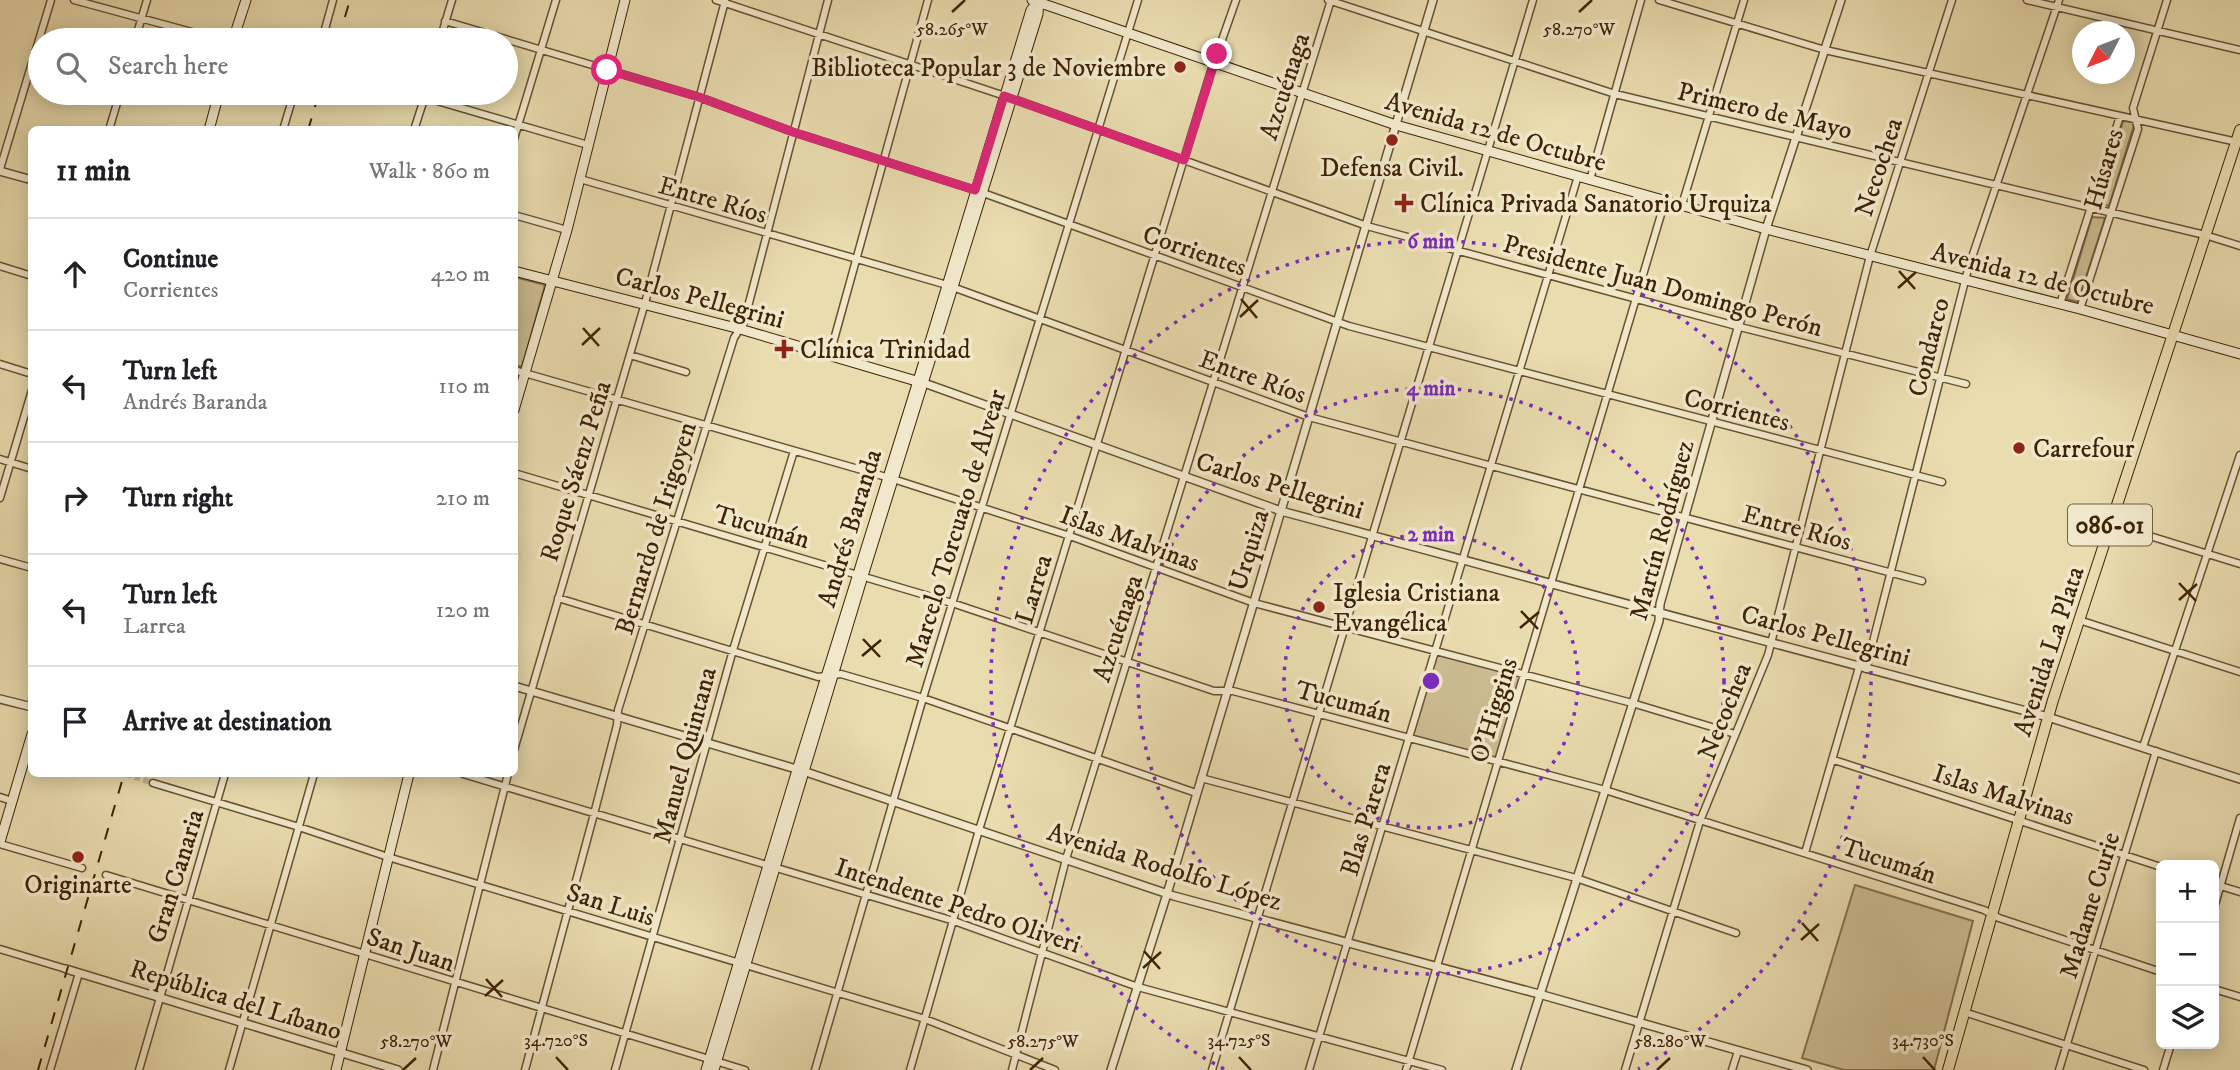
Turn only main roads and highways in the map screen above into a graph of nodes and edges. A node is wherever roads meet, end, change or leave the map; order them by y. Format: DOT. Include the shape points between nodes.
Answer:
graph roads {
  1 [pos="246,0"];
  2 [pos="625,0"];
  3 [pos="1036,1"];
  4 [pos="237,28"];
  5 [pos="216,105"];
  6 [pos="210,126"];
  7 [pos="2239,136"];
  8 [pos="518,272"];
  9 [pos="552,281"];
  10 [pos="2175,334"];
  11 [pos="2240,354"];
  12 [pos="921,382"];
  13 [pos="518,398"];
  14 [pos="28,751"];
  15 [pos="408,777"];
  16 [pos="0,843"];
  17 [pos="713,1063"];
  18 [pos="336,1070"];
  19 [pos="706,1070"];
  20 [pos="1948,1070"];
  1 -- 4 [label="main road"];
  2 -- 9 [label="main road"];
  3 -- 10 [label="main road, Avenida 12 de Octubre" via="1396,125 1766,229"];
  3 -- 12 [label="main road, Andrés Baranda"];
  5 -- 6 [label="main road"];
  7 -- 10 [label="main road, Avenida La Plata / 086-01"];
  8 -- 9 [label="main road, Carlos Pellegrini"];
  9 -- 12 [label="main road, Carlos Pellegrini"];
  9 -- 13 [label="main road"];
  10 -- 11 [label="main road, Avenida 12 de Octubre"];
  10 -- 20 [label="main road, Avenida La Plata / 086-01" via="2048,717"];
  12 -- 17 [label="main road, Andrés Baranda"];
  14 -- 16 [label="main road"];
  15 -- 18 [label="main road"];
  17 -- 19 [label="main road, Andrés Baranda"];
}
